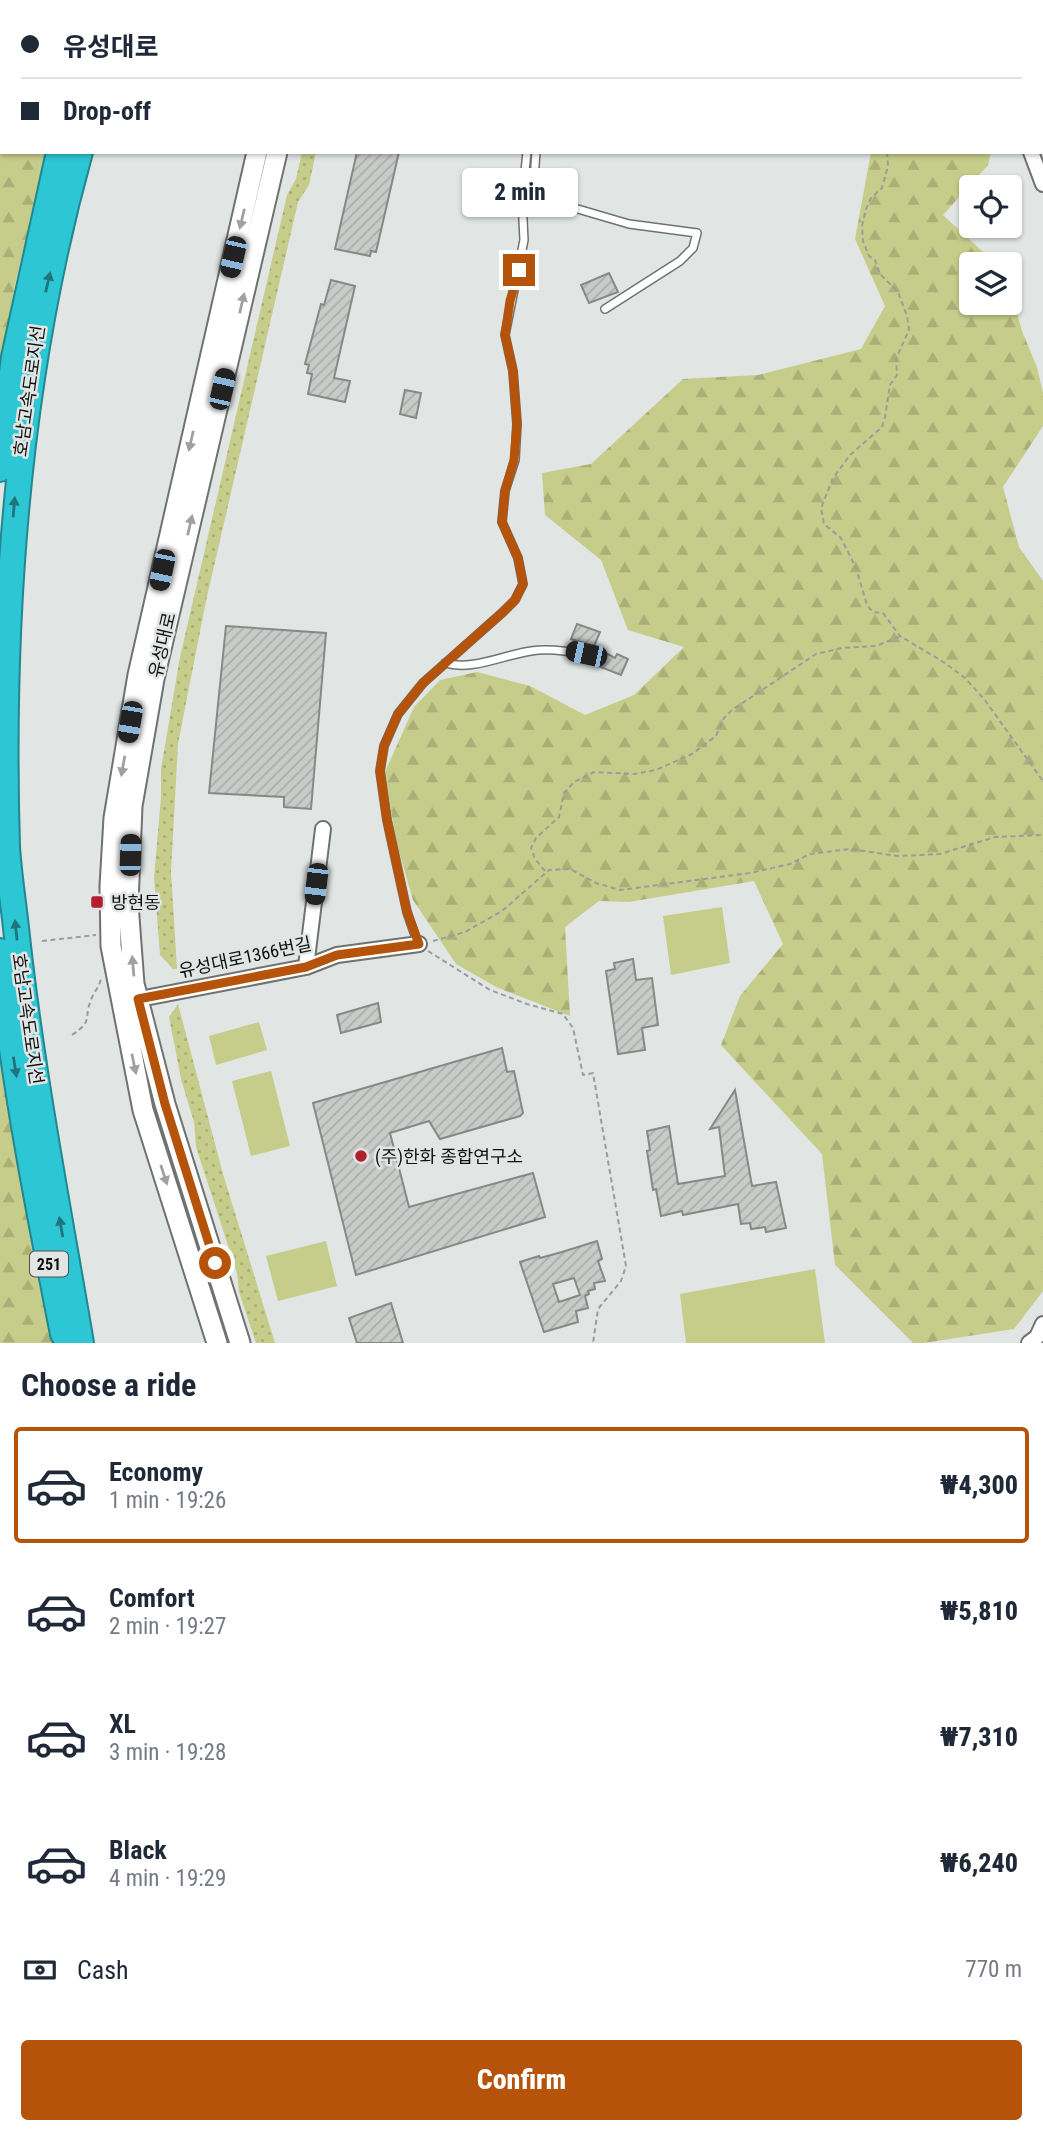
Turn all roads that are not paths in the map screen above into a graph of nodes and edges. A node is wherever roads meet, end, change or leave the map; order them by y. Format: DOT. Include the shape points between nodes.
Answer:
graph roads {
  1 [pos="59,154"];
  2 [pos="80,154"];
  3 [pos="257,154"];
  4 [pos="277,154"];
  5 [pos="527,154"];
  6 [pos="536,154"];
  7 [pos="1032,154"];
  8 [pos="1043,184"];
  9 [pos="606,309"];
  10 [pos="0,469"];
  11 [pos="586,654"];
  12 [pos="445,663"];
  13 [pos="323,829"];
  14 [pos="419,944"];
  15 [pos="0,951"];
  16 [pos="306,967"];
  17 [pos="130,1001"];
  18 [pos="1043,1324"];
  19 [pos="64,1343"];
  20 [pos="81,1343"];
  21 [pos="217,1343"];
  22 [pos="240,1343"];
  23 [pos="1029,1343"];
  1 -- 10 [label="highway, 호남고속도로지선" via="14,357"];
  20 -- 2 [label="highway, 호남고속도로지선 / 251, one-way" via="26,1013 7,849 4,711 8,578 20,448 38,326"];
  3 -- 17 [label="main road, 유성대로, one-way" via="138,675 114,818 111,933"];
  17 -- 4 [label="main road, 유성대로, one-way" via="134,984 128,904 132,806 154,679"];
  5 -- 12 [label="lane" via="524,240 505,335 517,424 502,522 518,558 523,584 515,600"];
  6 -- 9 [label="lane" via="535,186 547,200 629,224 697,233 693,248 680,261"];
  7 -- 8 [label="street"];
  11 -- 12 [label="lane" via="532,650 458,667"];
  12 -- 14 [label="lane" via="398,714 384,746 380,771 407,912"];
  13 -- 16 [label="street"];
  14 -- 16 [label="street, 유성대로1366번길" via="337,955"];
  15 -- 19 [label="highway, 호남고속도로지선 / 251, one-way" via="28,1147"];
  16 -- 17 [label="street, 유성대로1366번길"];
  17 -- 21 [label="main road, 유성대로, one-way" via="143,1110"];
  17 -- 22 [label="main road, 유성대로"];
  18 -- 23 [label="street"];
}
